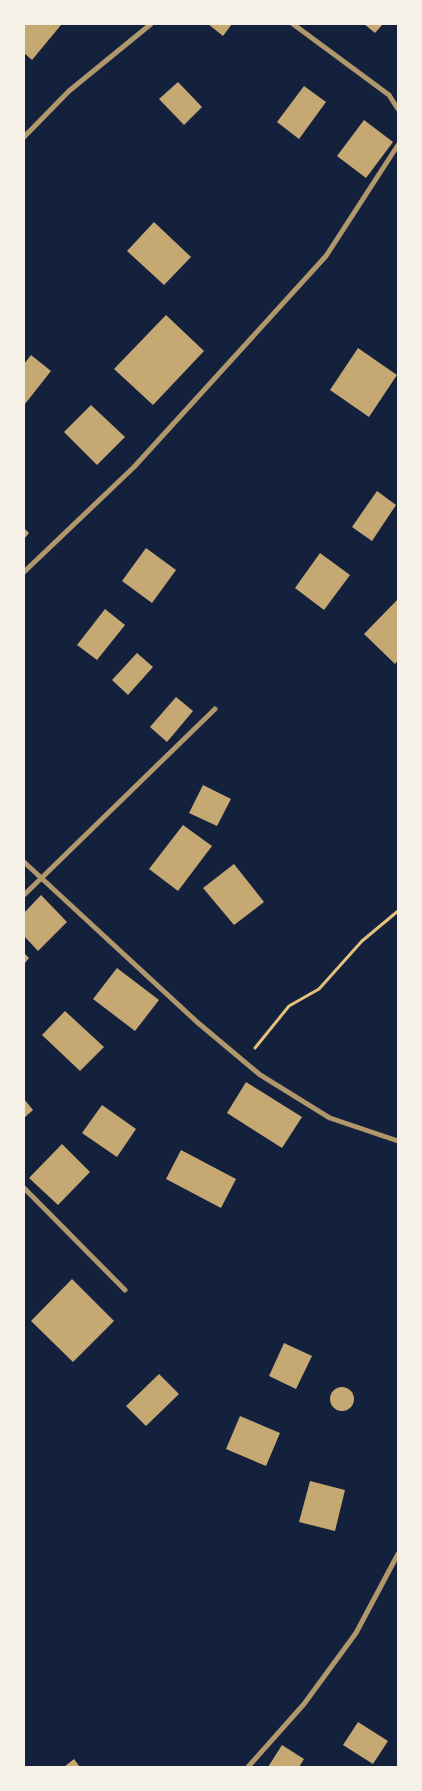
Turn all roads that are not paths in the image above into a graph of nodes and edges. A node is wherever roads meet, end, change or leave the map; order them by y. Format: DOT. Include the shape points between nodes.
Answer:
graph roads {
  1 [pos="151,24"];
  2 [pos="293,24"];
  3 [pos="398,109"];
  4 [pos="24,137"];
  5 [pos="398,145"];
  6 [pos="24,572"];
  7 [pos="215,709"];
  8 [pos="24,862"];
  9 [pos="41,878"];
  10 [pos="24,895"];
  11 [pos="398,1141"];
  12 [pos="24,1188"];
  13 [pos="125,1290"];
  14 [pos="398,1554"];
  15 [pos="248,1767"];
  1 -- 4 [label="street" via="69,91"];
  2 -- 3 [label="street" via="389,96"];
  5 -- 6 [label="street" via="326,256 134,468"];
  7 -- 9 [label="street"];
  8 -- 9 [label="street"];
  9 -- 10 [label="street"];
  9 -- 11 [label="street" via="197,1022 259,1074 330,1118"];
  12 -- 13 [label="street"];
  14 -- 15 [label="street" via="356,1633 304,1704"];
}
